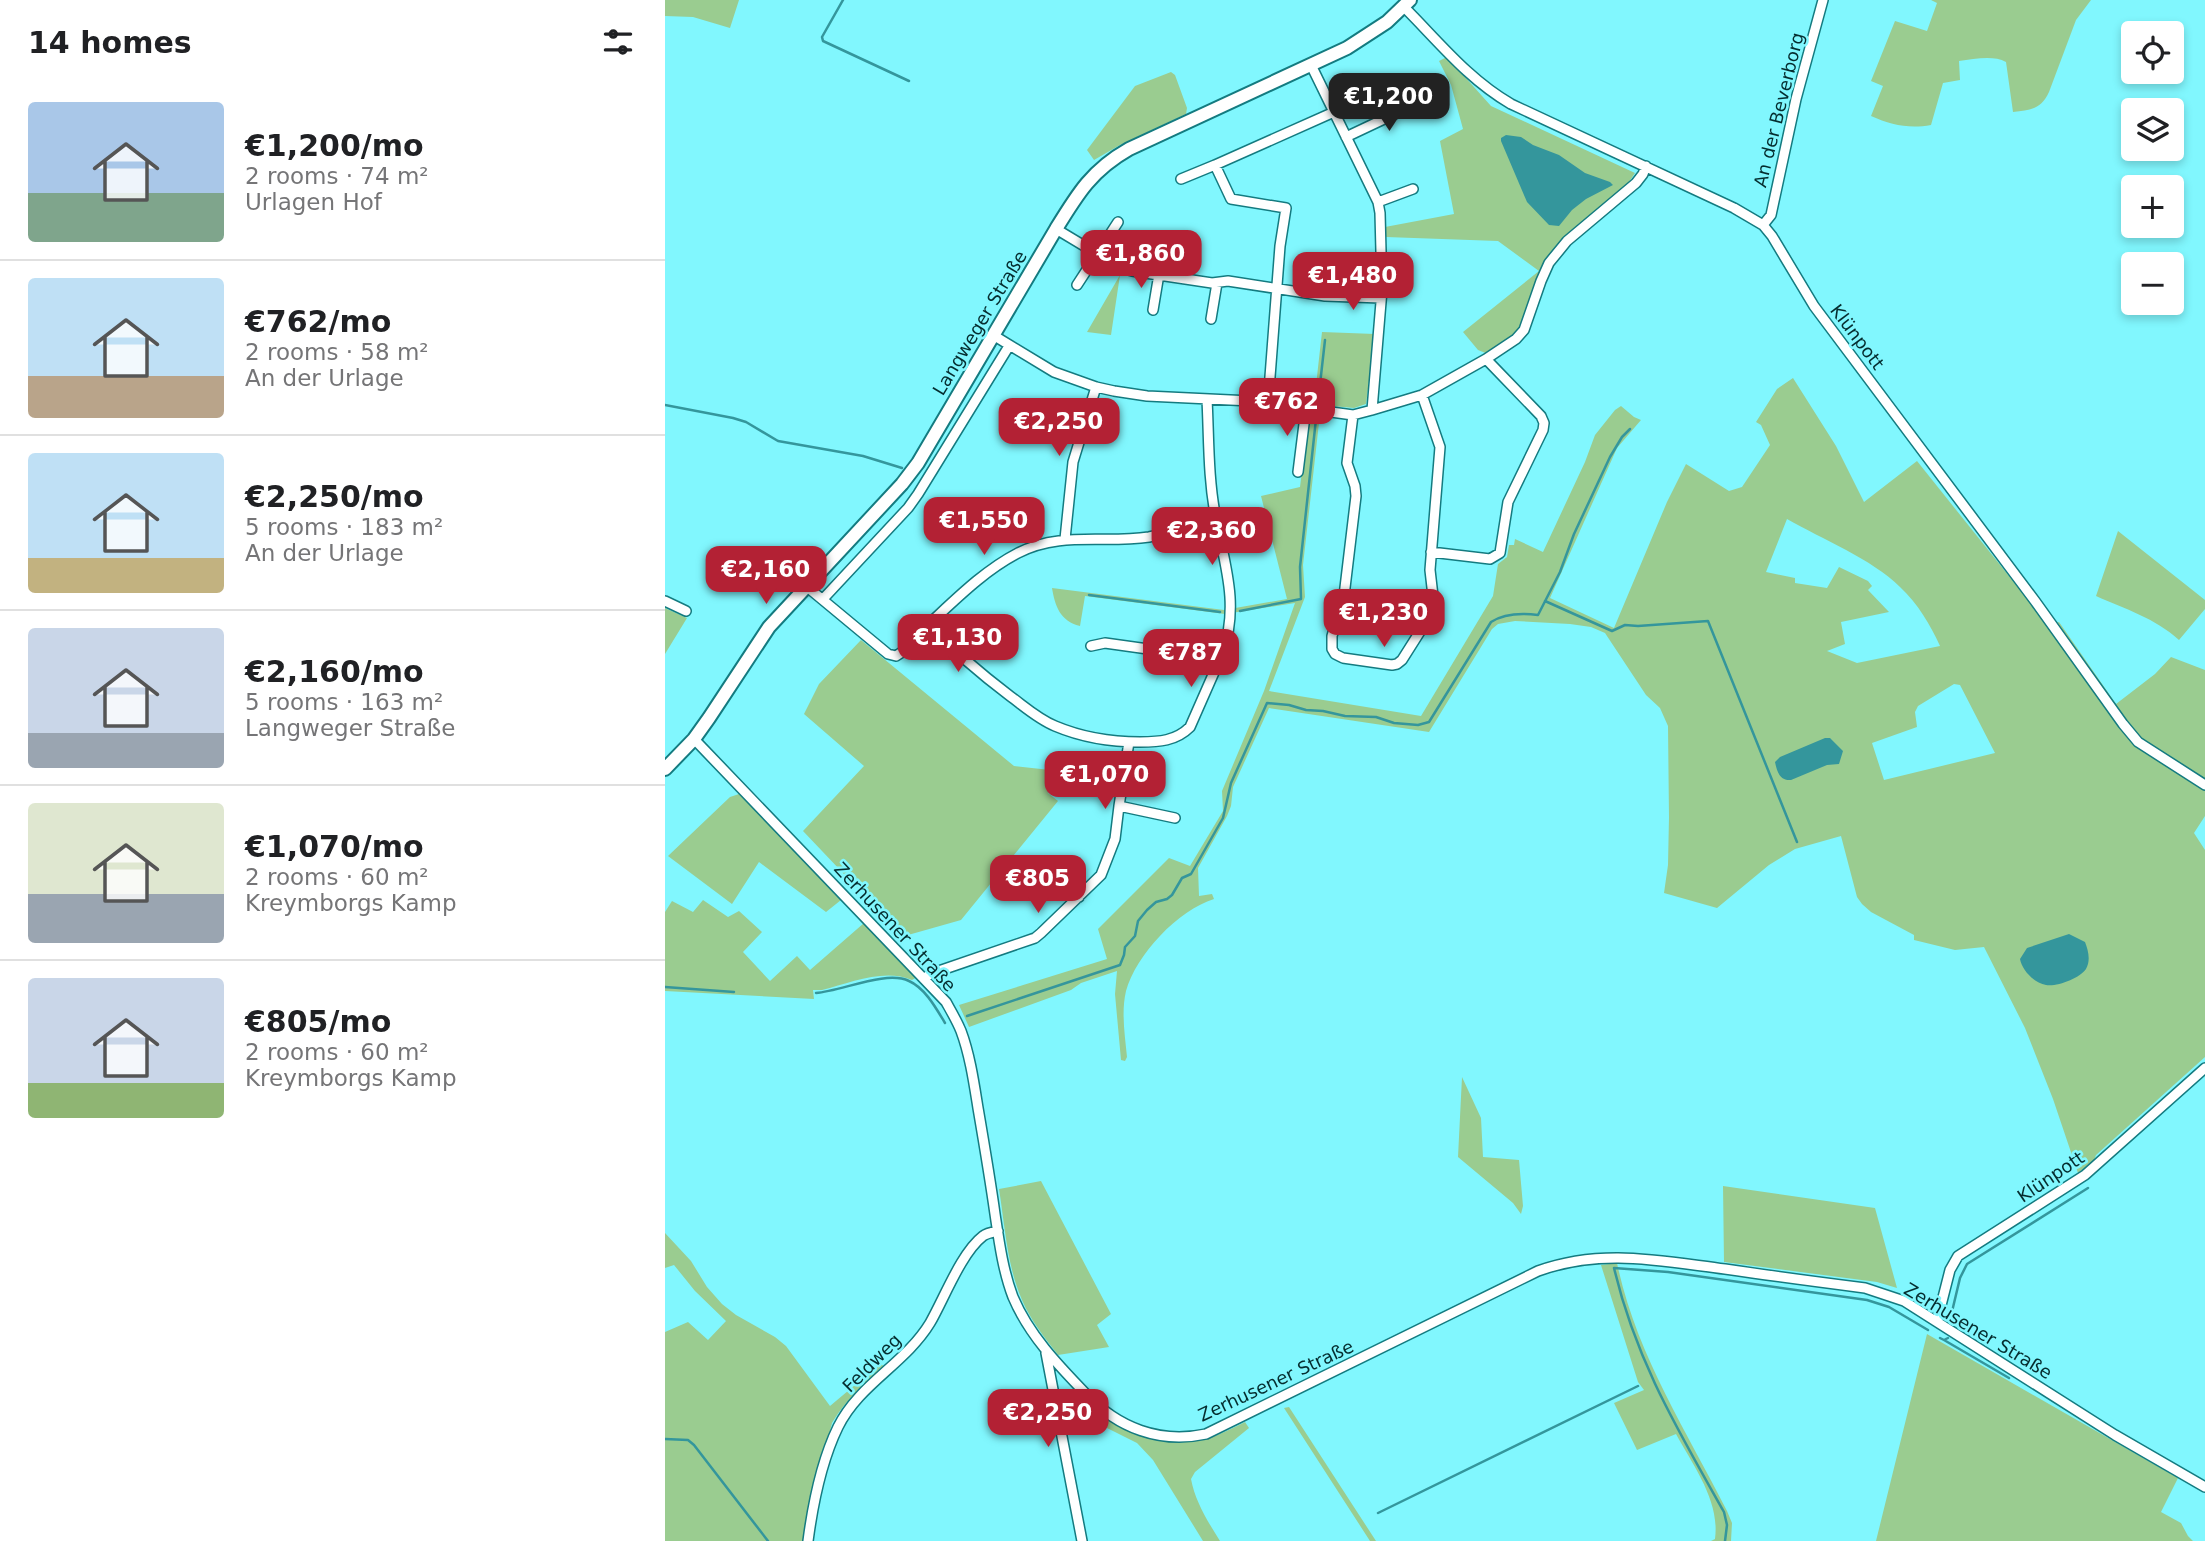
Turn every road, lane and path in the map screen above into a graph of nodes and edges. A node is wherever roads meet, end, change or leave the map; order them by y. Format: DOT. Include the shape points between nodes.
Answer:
graph roads {
  1 [pos="1823,0"];
  2 [pos="1407,4"];
  3 [pos="1311,65"];
  4 [pos="1420,102"];
  5 [pos="1334,112"];
  6 [pos="1346,137"];
  7 [pos="1215,165"];
  8 [pos="1646,166"];
  9 [pos="1181,179"];
  10 [pos="1413,189"];
  11 [pos="1378,202"];
  12 [pos="1118,222"];
  13 [pos="1763,225"];
  14 [pos="1056,229"];
  15 [pos="1098,254"];
  16 [pos="1159,274"];
  17 [pos="1217,283"];
  18 [pos="1077,285"];
  19 [pos="1277,289"];
  20 [pos="1381,298"];
  21 [pos="1153,310"];
  22 [pos="1212,319"];
  23 [pos="993,335"];
  24 [pos="1010,346"];
  25 [pos="1486,359"];
  26 [pos="1096,387"];
  27 [pos="1422,395"];
  28 [pos="1207,399"];
  29 [pos="1268,403"];
  30 [pos="1306,408"];
  31 [pos="1372,410"];
  32 [pos="1353,415"];
  33 [pos="1298,472"];
  34 [pos="1216,518"];
  35 [pos="1065,538"];
  36 [pos="1431,552"];
  37 [pos="806,586"];
  38 [pos="823,599"];
  39 [pos="665,601"];
  40 [pos="686,611"];
  41 [pos="929,625"];
  42 [pos="1091,646"];
  43 [pos="1223,652"];
  44 [pos="694,739"];
  45 [pos="1129,742"];
  46 [pos="667,762"];
  47 [pos="2205,785"];
  48 [pos="1119,806"];
  49 [pos="1175,818"];
  50 [pos="1052,868"];
  51 [pos="1079,897"];
  52 [pos="924,979"];
  53 [pos="2205,1068"];
  54 [pos="998,1231"];
  55 [pos="1937,1321"];
  56 [pos="1045,1351"];
  57 [pos="2205,1487"];
  58 [pos="808,1541"];
  59 [pos="1082,1541"];
  1 -- 13 [label="street, An der Beverborg" via="1771,215"];
  2 -- 3 [label="street, Langweger Straße" via="1370,35"];
  2 -- 8 [label="street, Klünpott" via="1468,75 1490,92"];
  3 -- 5 [label="street"];
  3 -- 14 [label="street, Langweger Straße" via="1116,156 1087,181"];
  4 -- 6 [label="street"];
  5 -- 6 [label="street"];
  5 -- 7 [label="street"];
  6 -- 11 [label="street"];
  7 -- 9 [label="street"];
  7 -- 19 [label="street" via="1231,199 1286,208"];
  8 -- 13 [label="street, Klünpott"];
  8 -- 25 [label="street" via="1636,183 1558,251 1541,281 1524,330"];
  10 -- 11 [label="street"];
  11 -- 20 [label="street"];
  12 -- 15 [label="street"];
  13 -- 47 [label="street, Klünpott" via="1814,306 2123,724 2138,742"];
  14 -- 15 [label="street"];
  14 -- 23 [label="street, Langweger Straße"];
  15 -- 16 [label="street" via="1126,270"];
  15 -- 18 [label="street"];
  16 -- 17 [label="street"];
  16 -- 21 [label="street"];
  17 -- 19 [label="street"];
  17 -- 22 [label="street"];
  19 -- 20 [label="street"];
  19 -- 29 [label="street"];
  20 -- 31 [label="street"];
  23 -- 24 [label="street"];
  23 -- 37 [label="street, Langweger Straße" via="918,463"];
  24 -- 26 [label="street" via="1053,372"];
  24 -- 38 [label="street" via="908,508"];
  25 -- 27 [label="street"];
  25 -- 36 [label="street" via="1541,416 1543,430 1508,502 1500,554 1490,559"];
  26 -- 28 [label="street"];
  26 -- 35 [label="street" via="1073,461"];
  27 -- 31 [label="street"];
  27 -- 36 [label="street" via="1440,447"];
  28 -- 29 [label="street"];
  28 -- 34 [label="street"];
  29 -- 30 [label="street"];
  30 -- 32 [label="street"];
  30 -- 33 [label="street"];
  31 -- 32 [label="street"];
  32 -- 36 [label="street" via="1347,463 1356,496 1344,596 1332,636 1335,654 1392,665 1402,660 1433,611"];
  34 -- 35 [label="street" via="1149,537"];
  34 -- 43 [label="street" via="1230,586 1231,613"];
  35 -- 41 [label="street" via="1038,543 998,565"];
  37 -- 38 [label="street"];
  37 -- 44 [label="street, Langweger Straße" via="769,627"];
  38 -- 41 [label="street" via="896,656"];
  39 -- 40 [label="street"];
  41 -- 45 [label="street" via="967,662 1039,718 1090,736"];
  42 -- 43 [label="street" via="1105,643"];
  43 -- 45 [label="street" via="1184,734 1168,740"];
  44 -- 46 [label="street, Langweger Straße"];
  44 -- 52 [label="street, Zerhusener Straße"];
  45 -- 48 [label="street"];
  48 -- 49 [label="street"];
  48 -- 51 [label="street" via="1115,839 1101,875"];
  50 -- 51 [label="street"];
  51 -- 52 [label="street" via="1035,938"];
  52 -- 54 [label="street, Zerhusener Straße" via="946,1002 961,1031"];
  53 -- 55 [label="street, Klünpott" via="2085,1175 1958,1256"];
  54 -- 56 [label="street, Zerhusener Straße" via="1013,1296"];
  54 -- 58 [label="street, Feldweg" via="983,1236 972,1247 920,1337 861,1393 843,1417 823,1467"];
  55 -- 56 [label="street, Zerhusener Straße" via="1903,1301 1865,1288 1628,1257 1587,1259 1529,1275 1256,1411 1190,1437 1151,1435 1120,1422 1093,1402"];
  55 -- 57 [label="street, Zerhusener Straße"];
  56 -- 59 [label="street"];
}
